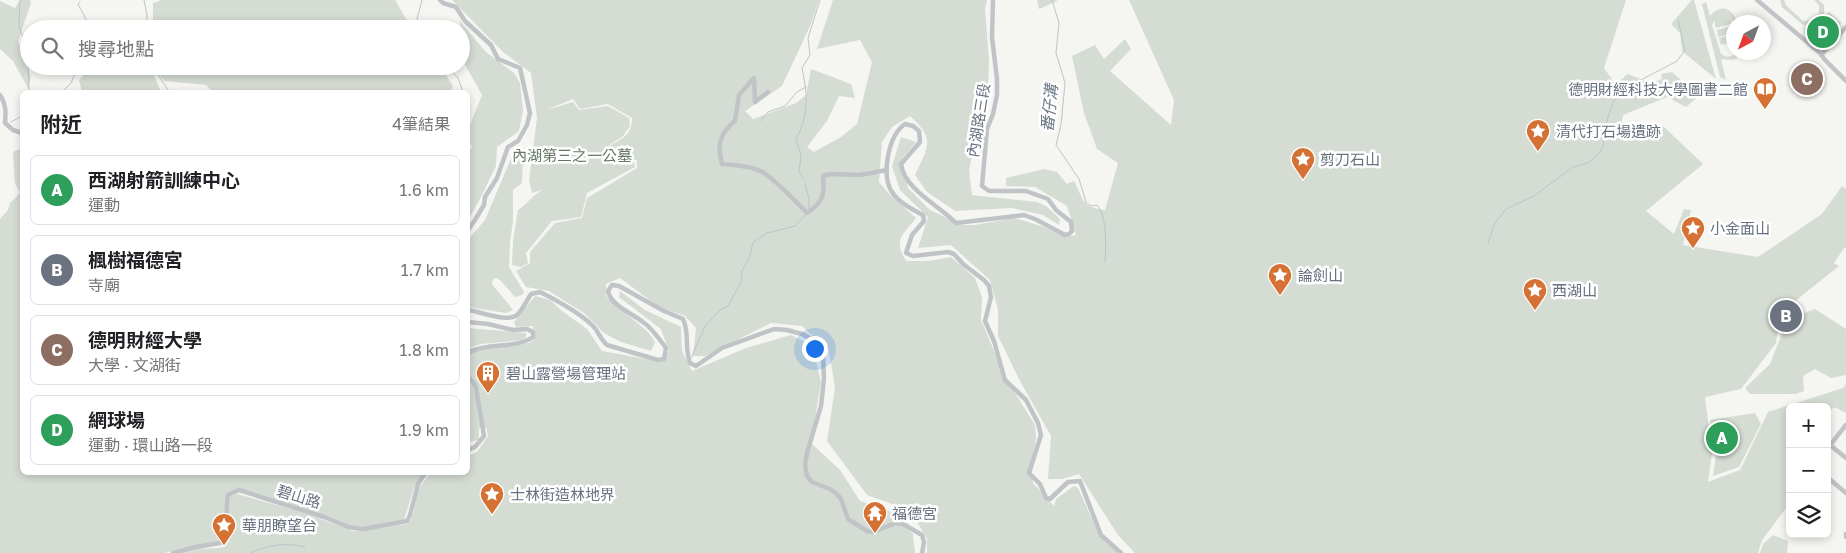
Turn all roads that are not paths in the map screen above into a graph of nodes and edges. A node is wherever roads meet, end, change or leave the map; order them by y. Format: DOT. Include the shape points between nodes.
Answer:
graph roads {
  1 [pos="440,0"];
  2 [pos="993,0"];
  3 [pos="1760,1"];
  4 [pos="464,20"];
  5 [pos="470,26"];
  6 [pos="1846,28"];
  7 [pos="1821,54"];
  8 [pos="1846,81"];
  9 [pos="768,92"];
  10 [pos="0,95"];
  11 [pos="20,132"];
  12 [pos="887,170"];
  13 [pos="470,227"];
  14 [pos="470,310"];
  15 [pos="470,322"];
  16 [pos="470,352"];
  17 [pos="470,380"];
  18 [pos="1846,426"];
  19 [pos="1831,445"];
  20 [pos="1831,448"];
  21 [pos="470,449"];
  22 [pos="1846,458"];
  23 [pos="424,475"];
  24 [pos="1831,480"];
  25 [pos="1846,493"];
  26 [pos="173,553"];
  27 [pos="922,553"];
  28 [pos="1121,553"];
  1 -- 4 [label="street" via="456,7"];
  2 -- 12 [label="street, 內湖路三段" via="992,37 997,95 987,129 982,186 989,192 1026,191 1048,200 1071,222 1072,231 1064,235 1024,215 956,223 913,187 902,173 901,164 920,142 919,132 913,126 905,124 892,140"];
  3 -- 7 [label="street"];
  5 -- 13 [label="street" via="491,45 498,59 520,68 530,113 518,141 508,147 497,178"];
  6 -- 7 [label="street"];
  7 -- 8 [label="street"];
  9 -- 12 [label="street" via="755,102 754,78 739,95 735,121 726,128 718,149 722,164 763,172 807,214 818,205 824,190 823,176"];
  10 -- 11 [label="street" via="6,110 5,123"];
  12 -- 28 [label="street, 內湖路三段" via="893,194 923,215 924,220 912,235 906,253 913,256 954,254 989,286 991,297 985,321 1006,380 1026,400 1038,423 1040,435 1028,473 1050,499 1068,482 1080,481 1102,534"];
  14 -- 27 [label="street" via="513,317 531,294 540,292 595,327 607,345 664,359 666,348 644,322 609,296 612,285 619,286 683,319 687,328 686,352 690,363 696,366 722,348 774,328 802,334 821,349 824,371 821,406 805,464 807,476 836,494 848,519 867,531 873,532 896,523 922,536"];
  15 -- 16 [label="street" via="533,332 533,336 519,342"];
  17 -- 21 [label="street" via="476,387 484,436"];
  18 -- 19 [label="street"];
  20 -- 22 [label="street"];
  23 -- 26 [label="street, 碧山路" via="418,484 407,521 363,529 348,527 324,516 239,490 228,495 225,532 220,543"];
  24 -- 25 [label="street"];
}
